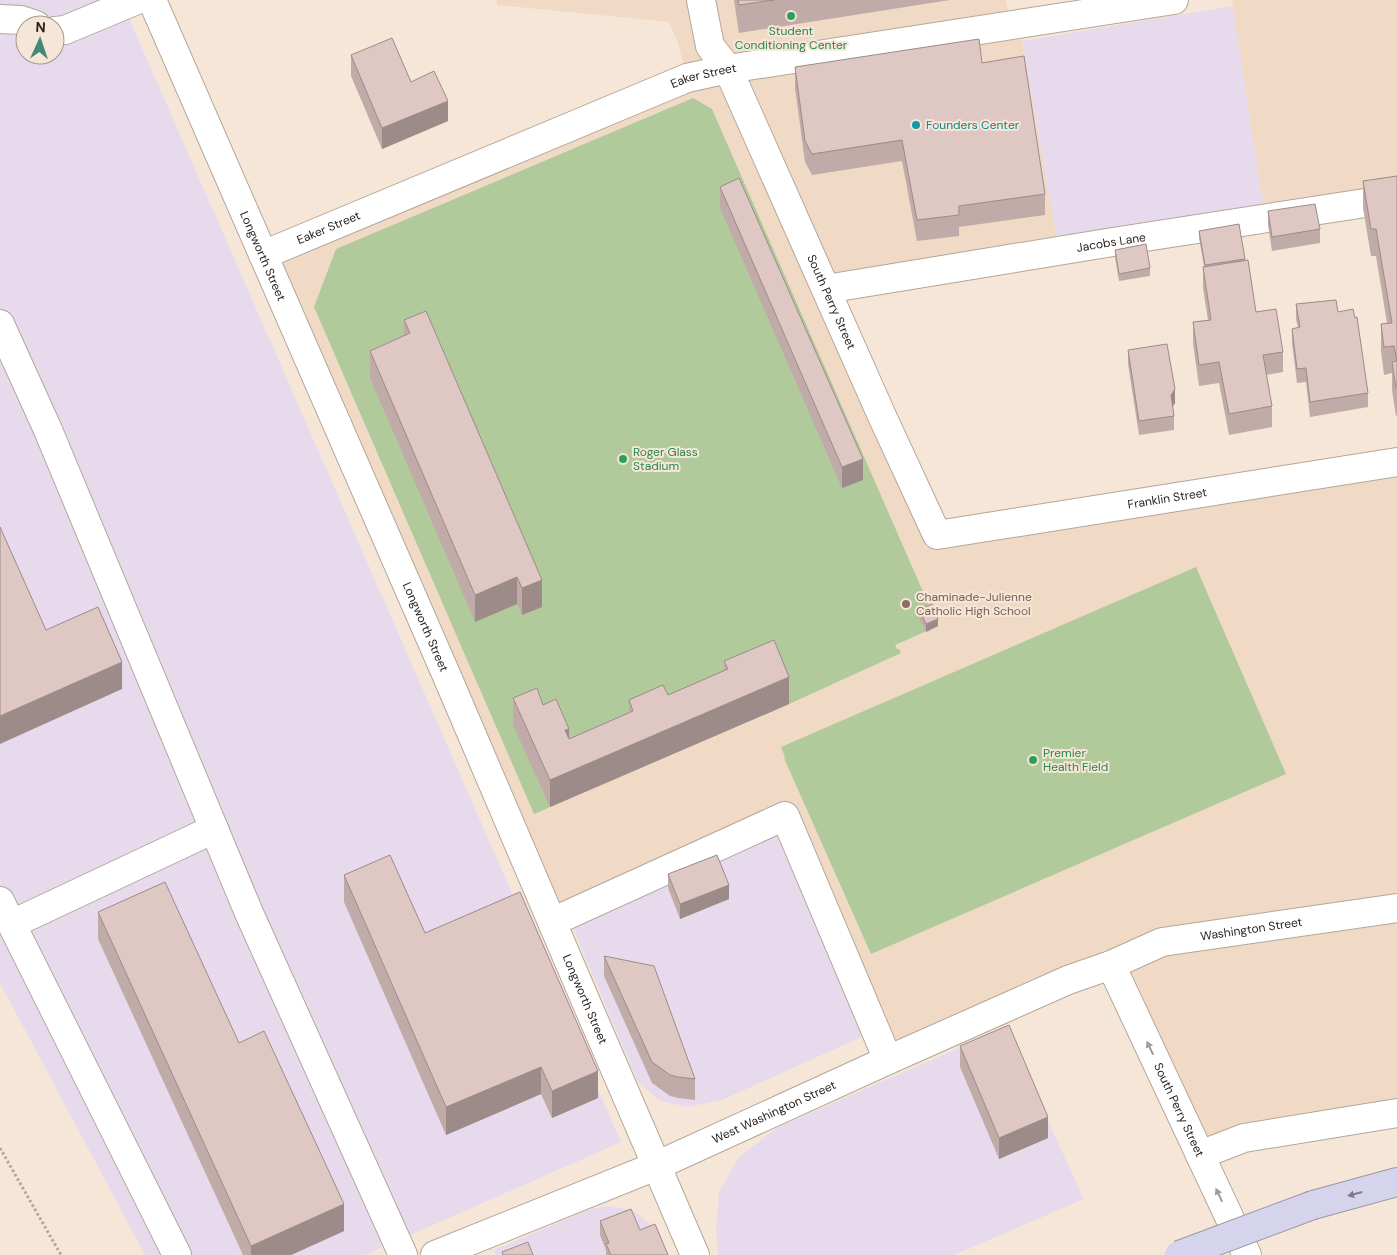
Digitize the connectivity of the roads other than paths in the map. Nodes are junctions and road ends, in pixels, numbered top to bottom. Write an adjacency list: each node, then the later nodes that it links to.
1 (137, 0): 7 (street)
2 (152, 0): 10 (street, Longworth Street)
3 (701, 0): 8 (street, South Perry Street)
4 (1174, 0): 8 (street, Eaker Street)
5 (0, 19): 6 (street)
6 (15, 20)
7 (65, 30)
8 (728, 69): 10 (street, Eaker Street); 11 (street, South Perry Street)
9 (1397, 198): 11 (street, Jacobs Lane)
10 (263, 255): 18 (street, Longworth Street)
11 (826, 289): 14 (street, South Perry Street)
12 (0, 324): 15 (street)
13 (1397, 462): 14 (street, Franklin Street)
14 (938, 534)
15 (214, 829): 17 (street); 26 (street)
16 (1397, 908): 19 (street, Washington Street)
17 (6, 913): 25 (street)
18 (552, 922): 20 (street); 23 (street, Longworth Street)
19 (1111, 965): 20 (street, West Washington Street); 22 (street, South Perry Street, one-way to 19)
20 (888, 1060): 23 (street, West Washington Street)
21 (1397, 1113): 22 (street)
22 (1200, 1155): 30 (street, South Perry Street, one-way to 22)
23 (656, 1166): 27 (street, West Washington Street); 28 (street, Longworth Street)
24 (1397, 1182): 29 (highway, one-way to 29, bridge)
25 (177, 1255)
26 (403, 1255)
27 (435, 1255)
28 (694, 1255)
29 (1179, 1255)
30 (1247, 1255)

